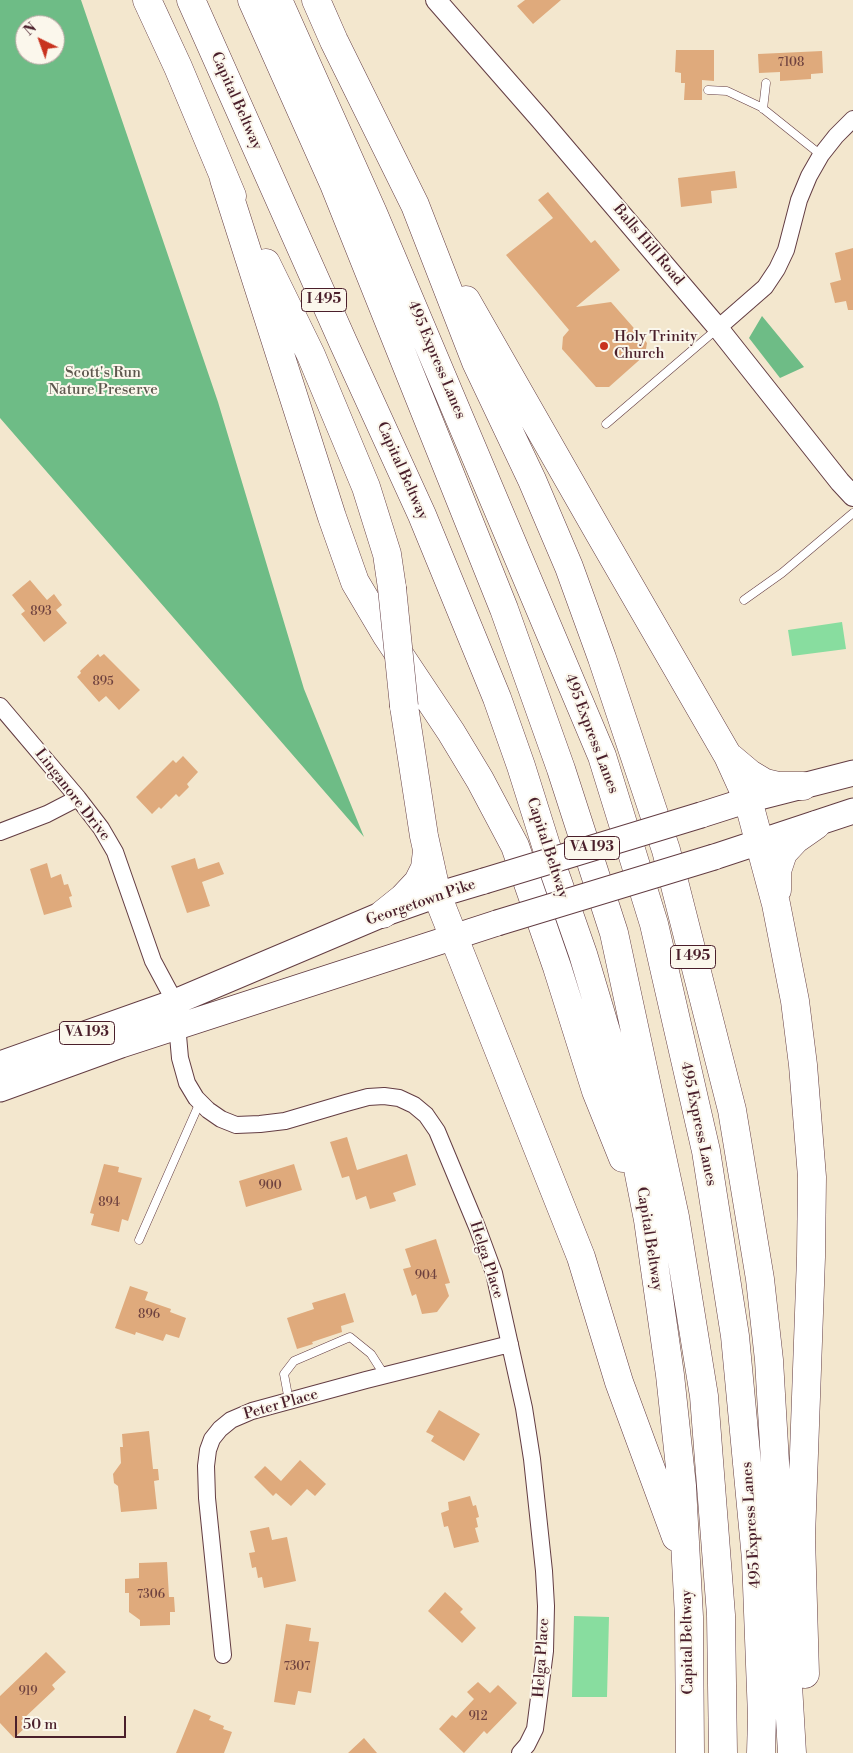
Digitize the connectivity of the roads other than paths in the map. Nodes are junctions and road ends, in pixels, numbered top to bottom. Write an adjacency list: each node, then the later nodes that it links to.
1 (147, 0): 8 (highway)
2 (157, 0): 8 (highway)
3 (191, 0): 41 (highway, Capital Beltway / I 495)
4 (252, 0): 50 (highway, 495 Express Lanes)
5 (278, 0): 51 (highway, 495 Express Lanes)
6 (316, 0): 15 (highway, I 495)
7 (436, 0): 16 (street, Balls Hill Road)
8 (178, 67): 14 (highway)
9 (766, 83): 11 (lane)
10 (708, 90): 11 (lane)
11 (763, 109): 13 (lane)
12 (853, 119): 13 (street)
13 (821, 155): 16 (street)
14 (224, 179): 31 (highway, bridge); 41 (highway)
15 (415, 204): 22 (highway); 52 (highway, I 495)
16 (718, 328): 17 (lane); 18 (street, Balls Hill Road)
17 (606, 424)
18 (853, 496)
19 (853, 513): 20 (lane)
20 (744, 600)
21 (0, 706): 25 (street, Linganore Drive)
22 (728, 756): 24 (highway); 26 (highway)
23 (853, 773): 24 (main road, Georgetown Pike / VA 193)
24 (803, 786): 26 (main road, Georgetown Pike / VA 193)
25 (78, 798): 29 (street); 36 (street, Linganore Drive)
26 (748, 800): 30 (highway); 32 (main road, Georgetown Pike / VA 193, bridge)
27 (853, 811): 28 (main road)
28 (816, 825): 30 (main road); 33 (highway)
29 (0, 832)
30 (759, 842): 33 (highway); 35 (main road, bridge)
31 (427, 851): 32 (highway); 34 (highway)
32 (437, 895): 34 (main road, Georgetown Pike / VA 193); 35 (highway)
33 (776, 904): 53 (highway)
34 (383, 914): 36 (main road, Georgetown Pike / VA 193)
35 (454, 937): 37 (main road); 46 (highway)
36 (175, 1002): 37 (street, Helga Place); 38 (main road, Georgetown Pike / VA 193)
37 (177, 1027): 39 (main road, VA 193); 40 (street, Helga Place)
38 (0, 1064)
39 (0, 1088)
40 (200, 1102): 42 (lane); 43 (street, Helga Place)
41 (648, 1220): 46 (highway, Capital Beltway / I 495)
42 (139, 1240)
43 (510, 1344): 44 (street, Peter Place); 48 (street, Helga Place)
44 (385, 1376): 45 (street, Peter Place); 45 (lane)
45 (289, 1402): 47 (street, Peter Place)
46 (689, 1617): 49 (highway, Capital Beltway / I 495)
47 (223, 1655)
48 (520, 1753)
49 (690, 1753)
50 (723, 1753)
51 (761, 1753)
52 (792, 1753)
53 (808, 1753)

